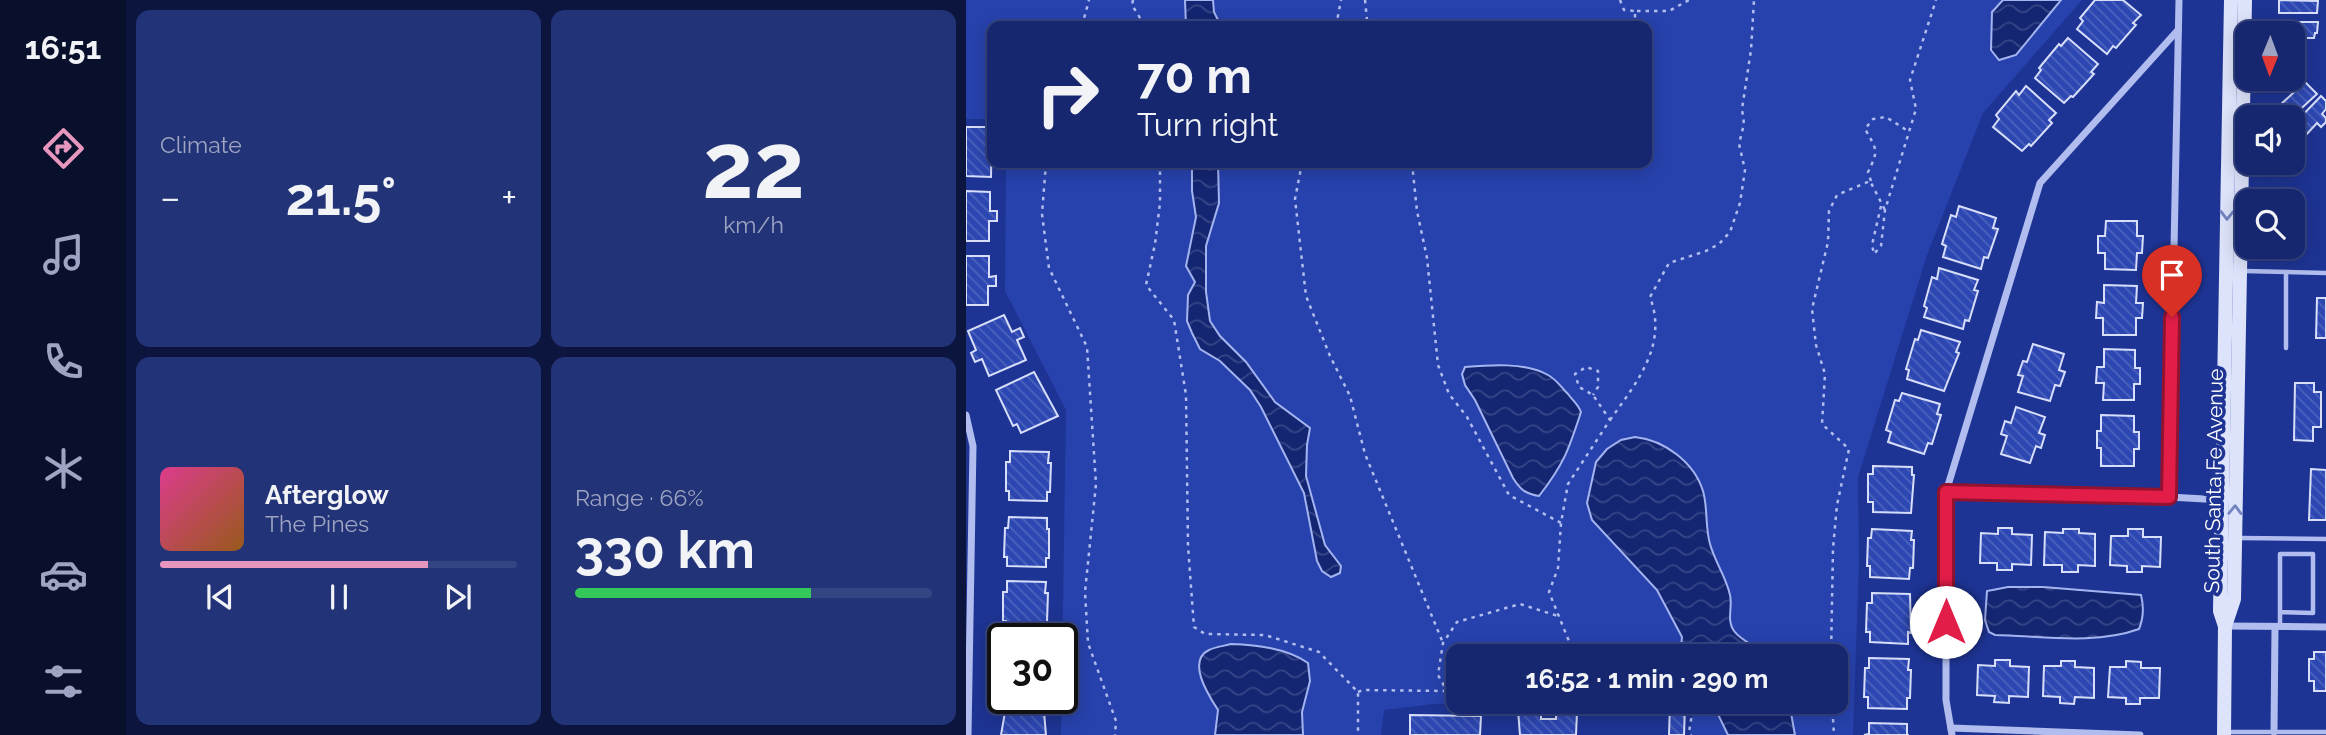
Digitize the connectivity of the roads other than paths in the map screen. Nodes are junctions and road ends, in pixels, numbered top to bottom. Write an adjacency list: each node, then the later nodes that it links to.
1 (2179, 0): 4 (street)
2 (2231, 0): 12 (main road, South Santa Fe Avenue, one-way to 12)
3 (2245, 0): 5 (main road, South Santa Fe Avenue)
4 (2178, 30): 10 (street); 11 (street)
5 (2239, 271): 6 (lane); 13 (main road, South Santa Fe Avenue, one-way to 5)
6 (2286, 272): 7 (lane); 8 (lane)
7 (2326, 273)
8 (2286, 348)
9 (966, 415): 19 (street)
10 (1946, 492): 11 (street); 20 (street)
11 (2169, 497): 12 (street)
12 (2222, 500): 16 (main road, South Santa Fe Avenue)
13 (2234, 538): 14 (lane); 16 (main road, South Santa Fe Avenue)
14 (2326, 539)
15 (2280, 612): 15 (lane); 17 (lane)
16 (2225, 626): 17 (street); 23 (main road, South Santa Fe Avenue)
17 (2277, 627): 18 (street); 21 (street)
18 (2326, 627)
19 (968, 633): 24 (street)
20 (1951, 731): 25 (street)
21 (2274, 732): 22 (lane); 23 (lane)
22 (2326, 732)
23 (2224, 733)
24 (968, 735)
25 (2140, 735)

